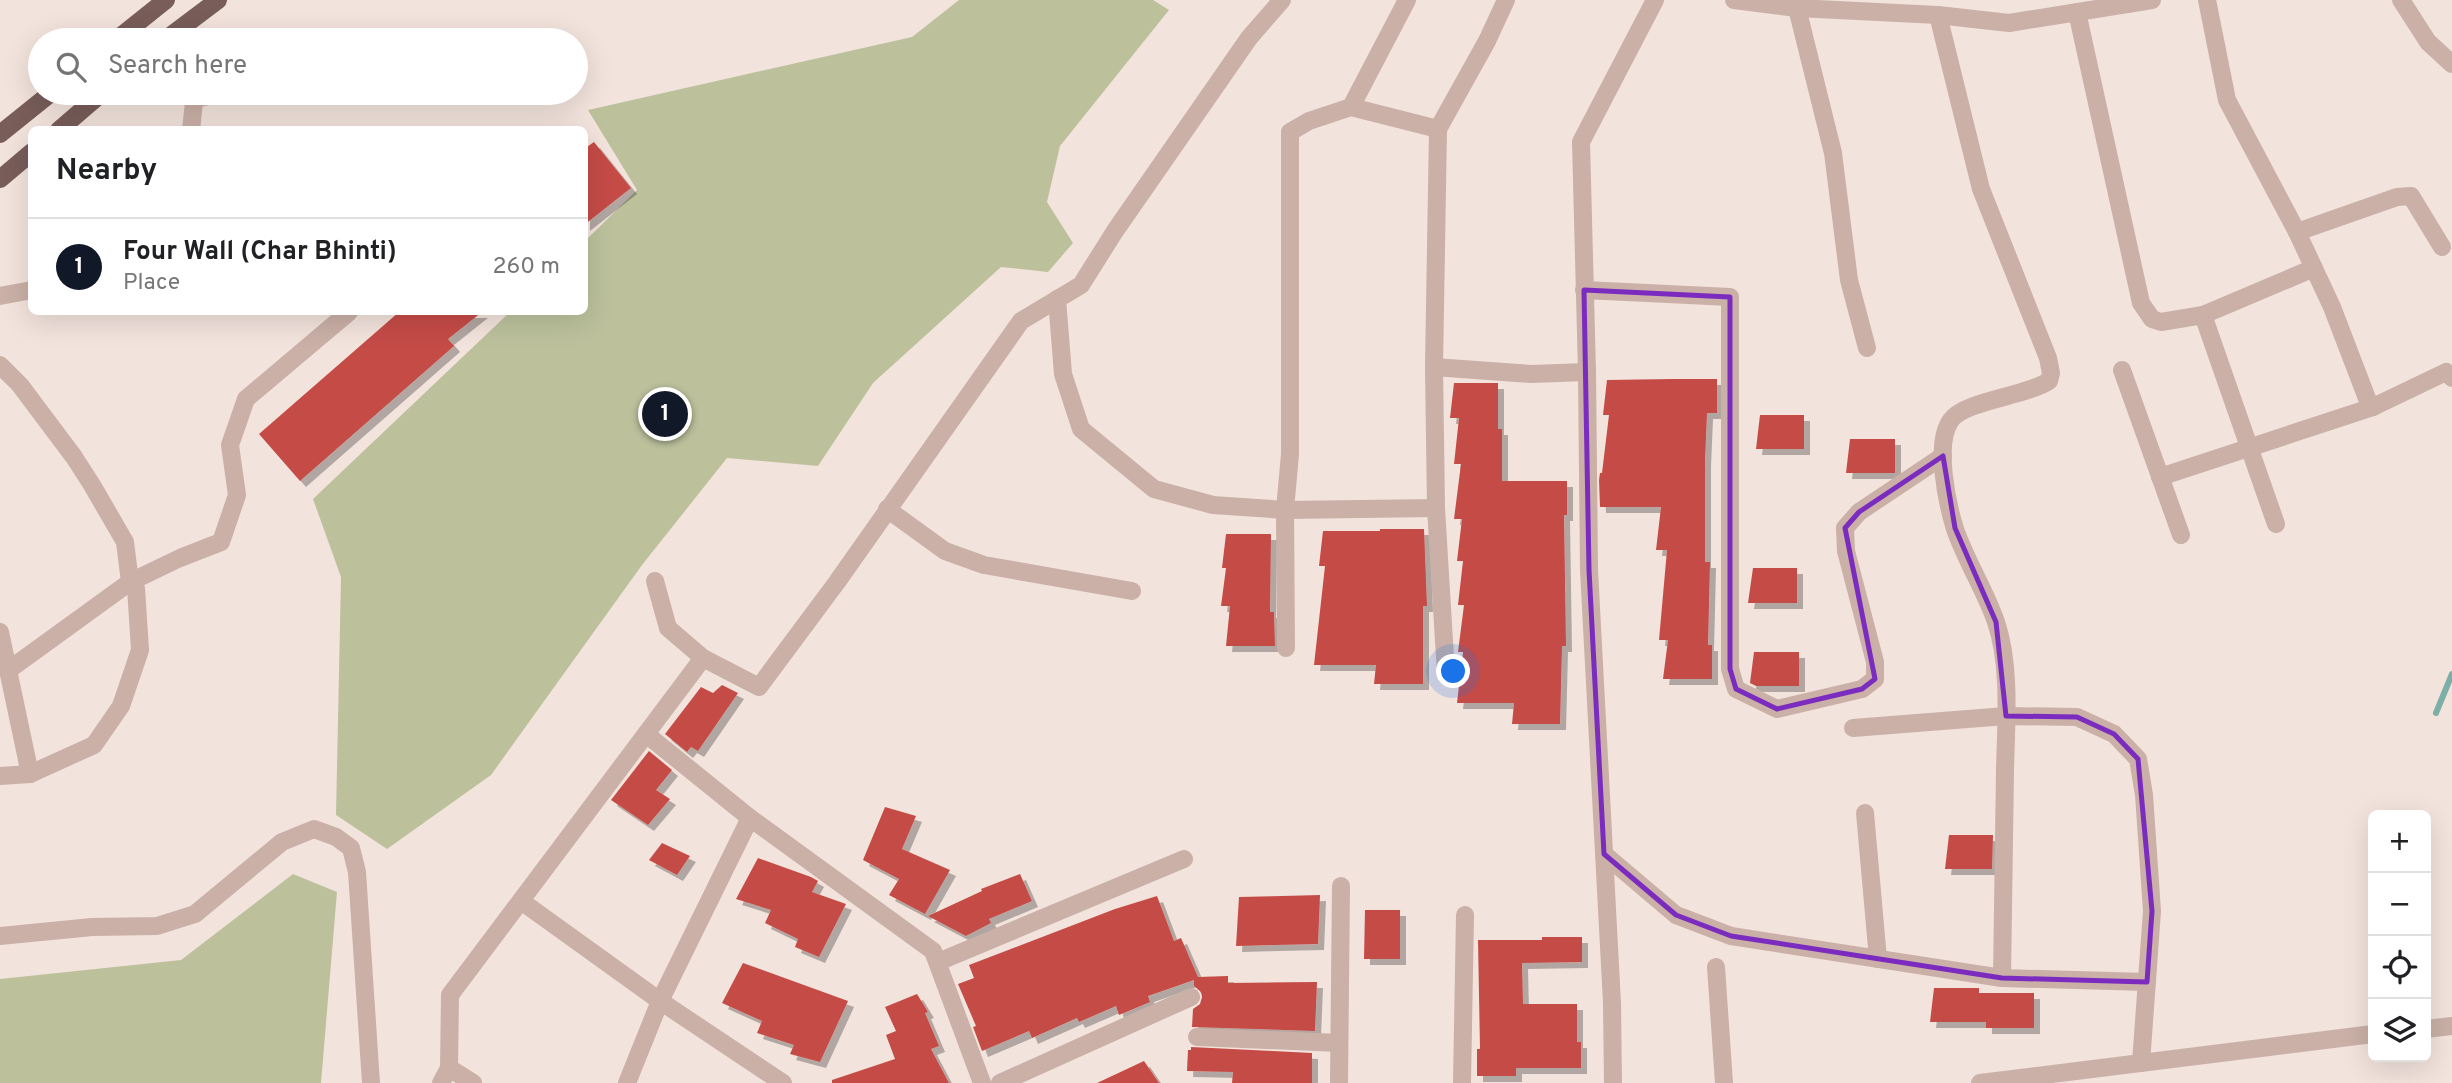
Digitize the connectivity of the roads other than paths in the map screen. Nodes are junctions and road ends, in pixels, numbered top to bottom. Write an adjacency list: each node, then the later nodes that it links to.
1 (166, 0): 15 (main road)
2 (218, 0): 16 (main road)
3 (1282, 0): 34 (street)
4 (1407, 0): 21 (street)
5 (1506, 0): 24 (street)
6 (1655, 0): 31 (street)
7 (1734, 0): 12 (street)
8 (2152, 0): 13 (street)
9 (2207, 0): 28 (street)
10 (2401, 0): 17 (street)
11 (1836, 5): 12 (street); 14 (street)
12 (1797, 8): 37 (street)
13 (2077, 12): 14 (street); 36 (street)
14 (1938, 15): 45 (street)
15 (131, 28)
16 (185, 28)
17 (2452, 64)
18 (36, 105): 25 (main road)
19 (88, 105): 22 (main road)
20 (193, 105): 23 (street)
21 (1350, 107): 24 (street); 49 (street)
22 (64, 126)
23 (191, 126)
24 (1438, 129): 39 (street)
25 (0, 134)
26 (28, 155): 27 (main road)
27 (0, 179)
28 (2297, 232): 29 (street); 30 (street)
29 (2442, 247)
30 (2314, 268): 36 (street); 43 (street)
31 (1584, 290): 41 (street); 45 (street)
32 (28, 291): 33 (street)
33 (0, 296)
34 (1058, 299): 48 (street); 49 (street)
35 (345, 315): 53 (street)
36 (2203, 316): 44 (street)
37 (1867, 348)
38 (0, 365): 53 (street)
39 (1434, 367): 41 (street); 47 (street)
40 (2122, 370): 46 (street)
41 (1587, 372): 67 (street)
42 (2452, 378): 43 (street)
43 (2373, 407): 44 (street)
44 (2249, 448): 46 (street); 50 (street)
45 (1943, 456): 60 (street)
46 (2160, 477): 51 (street)
47 (1436, 508): 49 (street); 59 (street)
48 (887, 509): 54 (street); 57 (street)
49 (1285, 510): 56 (street)
50 (2276, 524)
51 (2181, 535)
52 (655, 580): 57 (street)
53 (130, 582): 58 (street); 63 (street)
54 (1132, 591)
55 (0, 632): 58 (street)
56 (1286, 648)
57 (703, 658): 62 (street)
58 (9, 668): 63 (street)
59 (1446, 674)
60 (2006, 716): 61 (street); 76 (street); 77 (street)
61 (1853, 729)
62 (646, 734): 66 (street); 70 (street)
63 (30, 774): 64 (street)
64 (0, 776)
65 (1866, 813): 73 (street)
66 (750, 818): 74 (street); 79 (street)
67 (1604, 854): 73 (street); 95 (street)
68 (1184, 859): 74 (street)
69 (1341, 886): 84 (street)
70 (521, 901): 79 (street); 86 (street)
71 (1465, 915): 94 (street)
72 (0, 936): 87 (street)
73 (1878, 959): 76 (street)
74 (938, 962): 91 (street)
75 (1716, 967): 96 (street)
76 (2002, 978): 77 (street)
77 (2147, 982): 85 (street)
78 (1191, 997): 92 (street)
79 (660, 1001): 89 (street); 90 (street)
80 (2452, 1026): 81 (street)
81 (2431, 1028)
82 (2368, 1035): 85 (street)
83 (1197, 1037): 84 (street)
84 (1339, 1043): 93 (street)
85 (2141, 1063): 97 (street)
86 (445, 1075): 88 (street)
87 (371, 1083)
88 (473, 1083)
89 (627, 1083)
90 (783, 1083)
91 (982, 1083)
92 (1000, 1083)
93 (1339, 1083)
94 (1462, 1083)
95 (1613, 1083)
96 (1724, 1083)
97 (1980, 1083)

